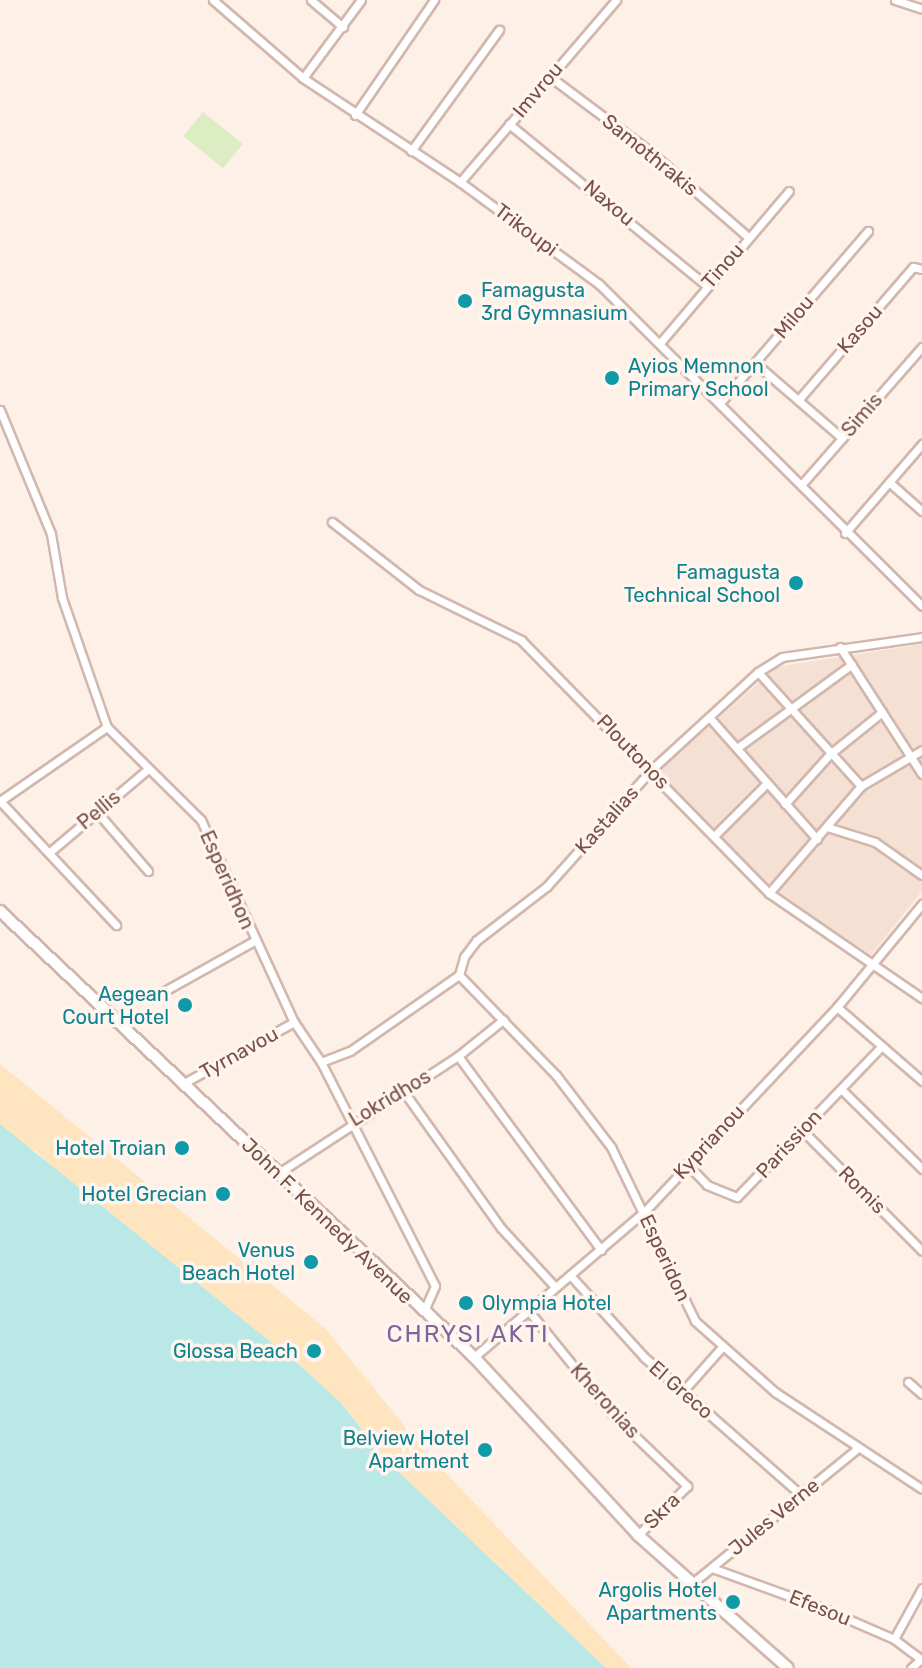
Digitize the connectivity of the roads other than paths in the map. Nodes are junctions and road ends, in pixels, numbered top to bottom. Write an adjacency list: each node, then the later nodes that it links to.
1 (213, 0): 11 (street, Trikoupi)
2 (311, 0): 8 (street)
3 (361, 0): 8 (street)
4 (434, 0): 12 (street)
5 (616, 0): 10 (street, Imvrou)
6 (895, 0): 7 (street)
7 (922, 9)
8 (343, 27): 11 (street)
9 (499, 30): 14 (street)
10 (549, 76): 13 (street, Imvrou); 18 (street, Samothrakis)
11 (303, 78): 12 (street, Trikoupi)
12 (355, 115): 14 (street, Trikoupi)
13 (509, 124): 15 (street, Imvrou); 20 (street, Naxou)
14 (411, 151): 15 (street, Trikoupi)
15 (460, 182): 21 (street, Trikoupi)
16 (789, 191): 18 (street, Tinou)
17 (868, 231): 23 (street, Milou)
18 (748, 237): 20 (street, Tinou)
19 (922, 269): 24 (street, Kasou)
20 (706, 285): 21 (street, Tinou)
21 (660, 343): 25 (street, Trikoupi)
22 (922, 347): 27 (street, Simis)
23 (755, 363): 24 (street); 25 (street, Milou)
24 (800, 398): 27 (street)
25 (720, 403): 30 (street, Trikoupi)
26 (0, 410): 42 (street, Esperidhon)
27 (842, 438): 30 (street, Simis)
28 (922, 444): 29 (street)
29 (889, 482): 31 (street); 33 (street)
30 (802, 484): 33 (street, Trikoupi)
31 (922, 511)
32 (332, 522): 48 (street, Ploutonos)
33 (845, 533): 34 (street, Trikoupi)
34 (922, 606)
35 (922, 637): 36 (street, Kastalias)
36 (840, 647): 37 (street); 38 (street, Kastalias)
37 (852, 664): 39 (street); 40 (street)
38 (758, 672): 39 (street); 41 (street, Kastalias)
39 (790, 708): 43 (street); 45 (street)
40 (882, 712): 45 (street); 46 (street)
41 (709, 717): 43 (street); 48 (street, Kastalias)
42 (107, 727): 47 (street, Esperidhon); 52 (street)
43 (737, 748): 50 (street)
44 (922, 750): 46 (street)
45 (830, 754): 51 (street); 53 (street)
46 (910, 757): 49 (street); 51 (street)
47 (148, 769): 54 (street, Pellis); 65 (street, Esperidhon)
48 (651, 770): 56 (street, Ploutonos); 67 (street, Kastalias)
49 (922, 774)
50 (767, 783): 53 (street); 56 (street)
51 (861, 786): 55 (street)
52 (0, 801): 58 (street)
53 (785, 804): 57 (street)
54 (97, 812): 58 (street, Pellis); 59 (street)
55 (827, 827): 57 (street); 60 (street)
56 (714, 836): 61 (street, Ploutonos)
57 (817, 839): 61 (street)
58 (51, 851): 64 (street)
59 (148, 871)
60 (922, 875)
61 (769, 893): 66 (street, Ploutonos)
62 (922, 904): 66 (street, Kyprianou)
63 (0, 911): 77 (street, John F. Kennedy Avenue)
64 (116, 925)
65 (254, 941): 68 (street); 72 (street, Esperidhon)
66 (873, 965): 69 (street, Ploutonos); 70 (street, Kyprianou)
67 (459, 975): 71 (street, Esperidon); 75 (street, Kastalias)
68 (152, 998)
69 (922, 998)
70 (837, 1007): 73 (street); 82 (street, Kyprianou)
71 (503, 1020): 74 (street, Lokridhos); 85 (street, Esperidon)
72 (294, 1022): 75 (street, Esperidhon); 77 (street, Tyrnavou)
73 (882, 1046): 76 (street); 78 (street, Parission)
74 (458, 1056): 79 (street, Lokridhos); 86 (street)
75 (321, 1062): 80 (street, Esperidhon)
76 (922, 1081)
77 (184, 1083): 84 (street, John F. Kennedy Avenue)
78 (841, 1089): 81 (street, Parission); 83 (street)
79 (404, 1092): 80 (street, Lokridhos); 89 (street)
80 (351, 1121): 84 (street, Lokridhos); 91 (street, Esperidhon)
81 (802, 1130): 82 (street, Parission); 87 (street, Romis)
82 (687, 1164): 85 (street, Kyprianou)
83 (922, 1169)
84 (276, 1174): 91 (street, John F. Kennedy Avenue)
85 (644, 1212): 86 (street, Kyprianou); 92 (street, Esperidon)
86 (601, 1250): 88 (street, Kyprianou)
87 (922, 1251)
88 (570, 1275): 89 (street, Kyprianou); 95 (street, El Greco)
89 (555, 1287): 90 (street, Kyprianou)
90 (528, 1310): 93 (street, Kyprianou); 98 (street, Kheronias)
91 (423, 1313): 93 (street, John F. Kennedy Avenue)
92 (722, 1347): 95 (street); 97 (street, Esperidon)
93 (474, 1357): 101 (street, John F. Kennedy Avenue)
94 (908, 1382): 96 (street)
95 (683, 1391): 100 (street, El Greco)
96 (922, 1394)
97 (858, 1448): 99 (street, Esperidon); 100 (street, Jules Verne)
98 (687, 1486): 101 (street, Skra)
99 (922, 1489)
100 (801, 1495): 102 (street, Jules Verne)
101 (638, 1535): 103 (street, John F. Kennedy Avenue)
102 (712, 1568): 103 (street, Jules Verne); 105 (street, Efesou)
103 (690, 1585): 107 (street, John F. Kennedy Avenue)
104 (922, 1589): 105 (street)
105 (894, 1639): 106 (street, Efesou)
106 (922, 1660): 108 (street)
107 (788, 1668)
108 (911, 1668)

